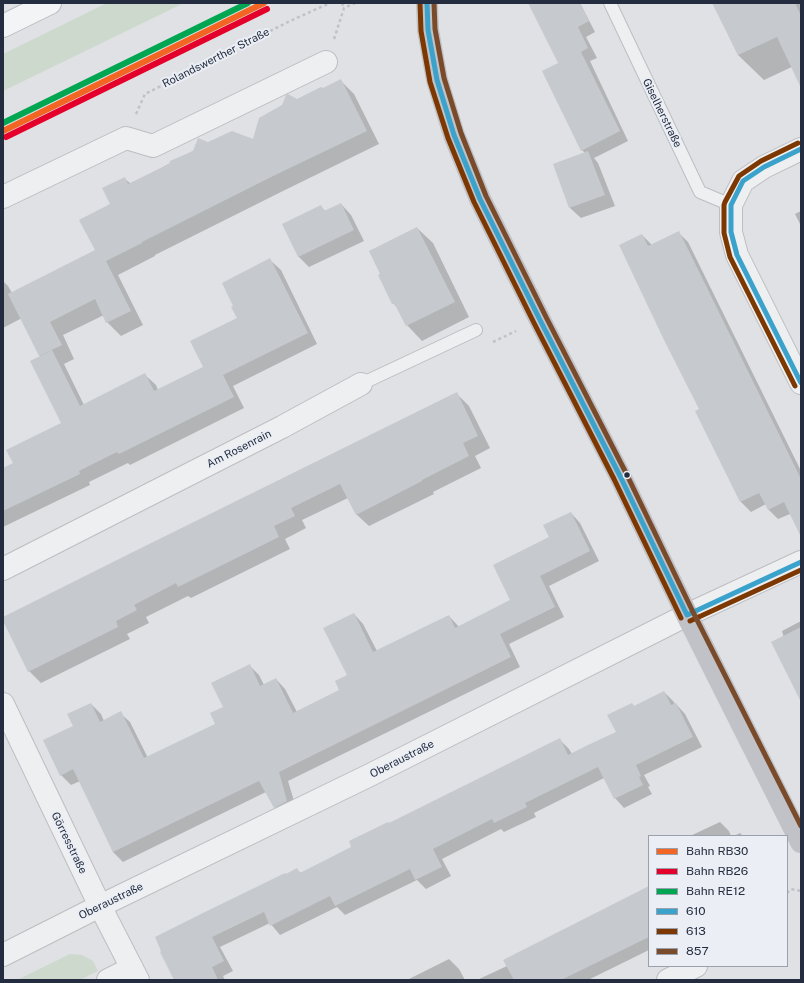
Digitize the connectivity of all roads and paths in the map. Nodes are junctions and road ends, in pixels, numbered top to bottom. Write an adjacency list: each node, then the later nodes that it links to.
1 (50, 3): 8 (main road)
2 (330, 3): 10 (path, Rolandswerther Straße)
3 (342, 3): 7 (path)
4 (355, 3): 7 (path)
5 (427, 3): 21 (main road)
6 (610, 3): 13 (lane, Giselherstraße)
7 (344, 8): 9 (path)
8 (3, 26)
9 (326, 62): 10 (street)
10 (126, 138): 12 (street)
11 (801, 149): 13 (street)
12 (3, 197)
13 (731, 206): 17 (street)
14 (476, 330): 18 (lane, Am Rosenrain)
15 (512, 333): 16 (path)
16 (493, 342)
17 (801, 383)
18 (361, 384): 20 (street, Am Rosenrain)
19 (801, 562): 21 (street, Oberaustraße)
20 (3, 569)
21 (687, 616): 23 (main road); 26 (street, Oberaustraße)
22 (3, 704): 26 (street, Görresstraße)
23 (801, 842)
24 (801, 891): 25 (path)
25 (788, 892)
26 (100, 906): 27 (street, Oberaustraße); 29 (street, Görresstraße)
27 (3, 955)
28 (694, 967): 31 (street)
29 (135, 974): 30 (street)
30 (108, 980)
31 (668, 980)

